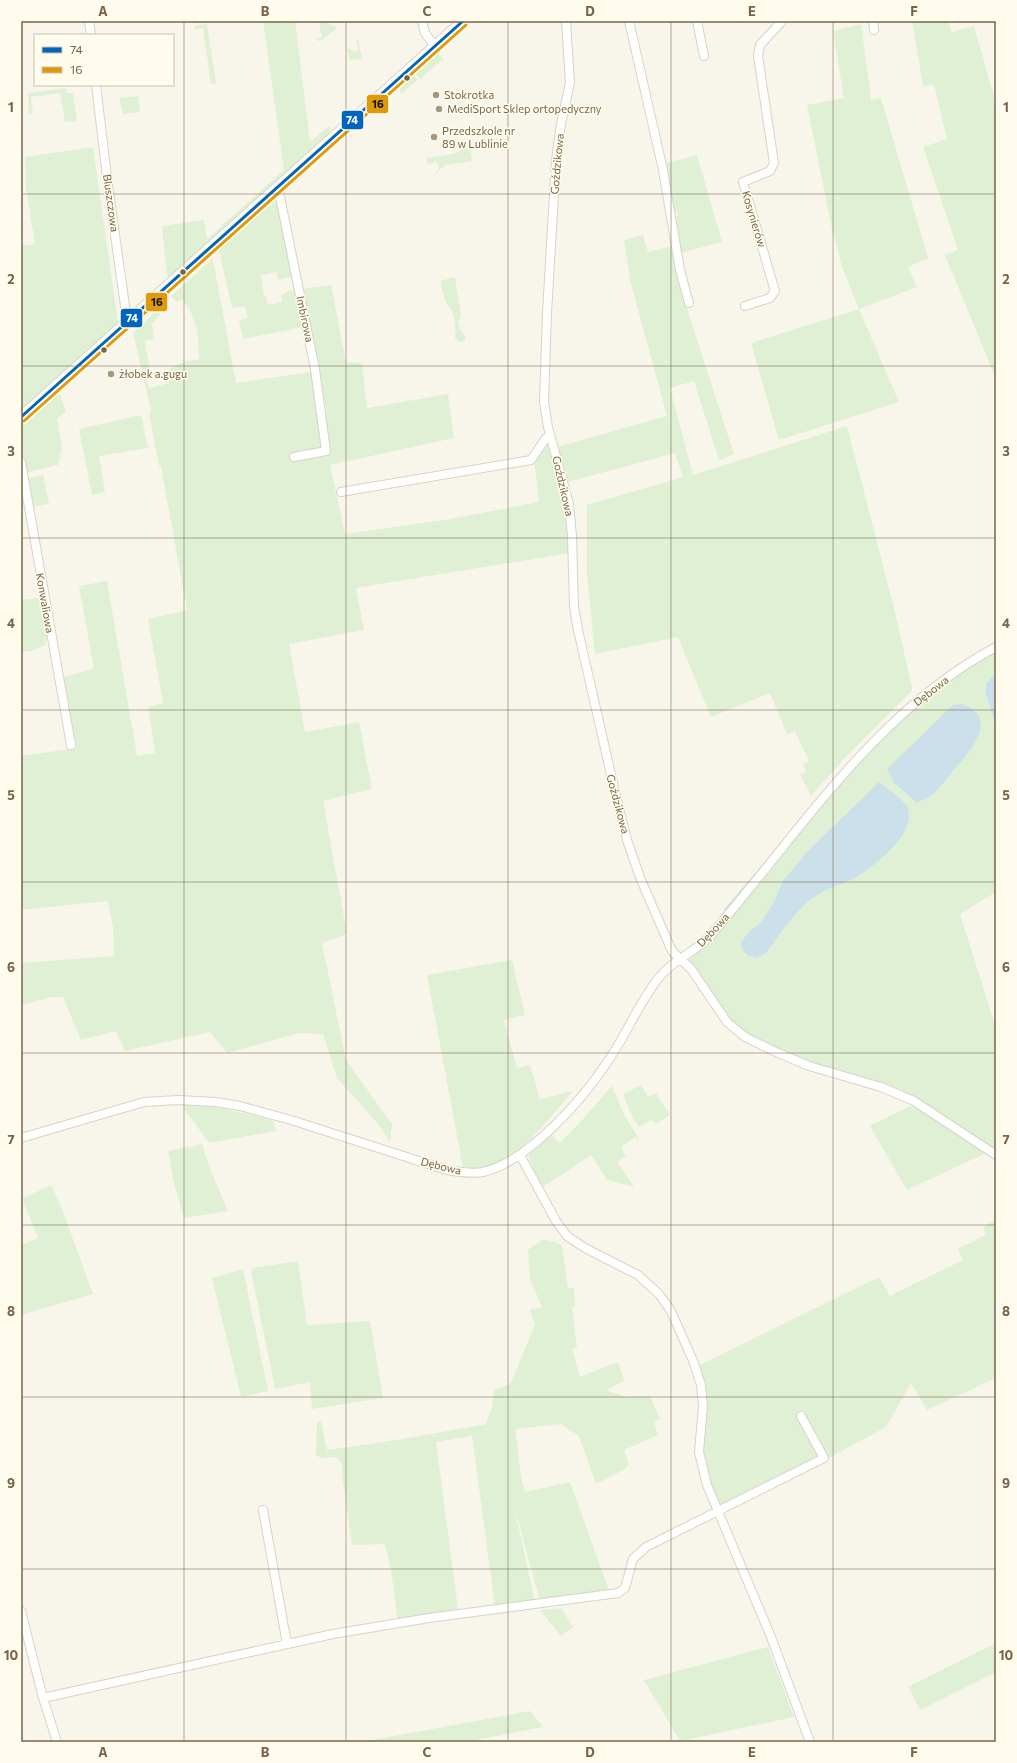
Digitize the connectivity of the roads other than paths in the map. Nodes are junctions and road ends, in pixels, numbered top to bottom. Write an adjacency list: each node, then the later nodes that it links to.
1 (89, 21): 10 (street)
2 (422, 21): 11 (street)
3 (463, 21): 11 (street)
4 (566, 21): 19 (street, Goździkowa)
5 (629, 21): 15 (street)
6 (697, 21): 12 (street)
7 (782, 21): 16 (street, Kosynierów)
8 (873, 21): 9 (street)
9 (874, 30)
10 (90, 34)
11 (435, 46): 14 (street)
12 (704, 56)
13 (96, 86): 17 (street, Bluszczowa)
14 (278, 187): 17 (street); 20 (street, Imbirowa)
15 (689, 303)
16 (745, 306)
17 (130, 319): 18 (street)
18 (21, 417)
19 (550, 435): 22 (street); 25 (street, Goździkowa)
20 (294, 457)
21 (21, 462): 24 (street, Konwaliowa)
22 (341, 492)
23 (996, 647): 25 (street, Dębowa)
24 (71, 745)
25 (681, 958): 27 (street, Dębowa); 28 (street, Goździkowa)
26 (21, 1138): 27 (street, Dębowa)
27 (520, 1155): 31 (street)
28 (996, 1155)
29 (801, 1416): 31 (street)
30 (263, 1510): 33 (street)
31 (717, 1512): 33 (street); 36 (street)
32 (21, 1611): 34 (street)
33 (287, 1644): 34 (street)
34 (43, 1698): 35 (street)
35 (57, 1742)
36 (810, 1742)

